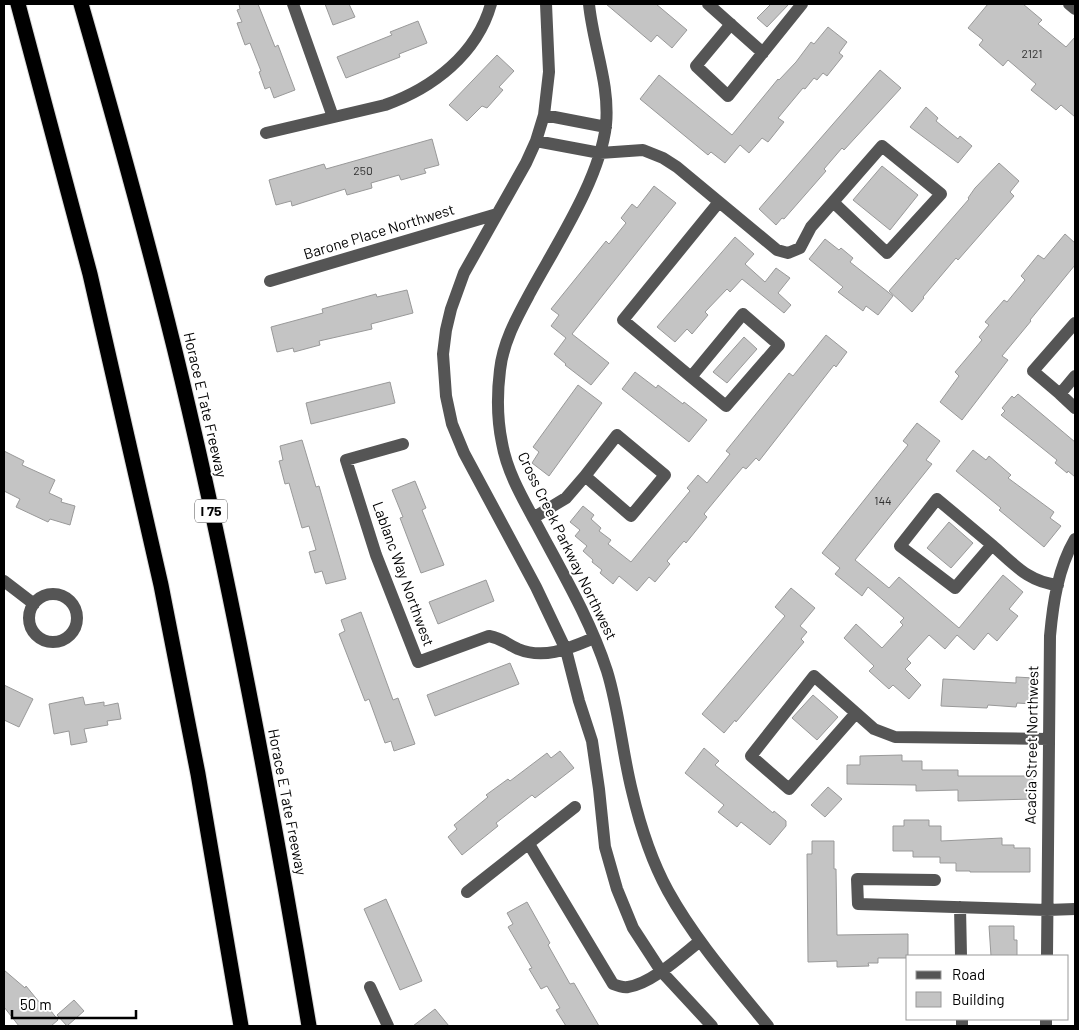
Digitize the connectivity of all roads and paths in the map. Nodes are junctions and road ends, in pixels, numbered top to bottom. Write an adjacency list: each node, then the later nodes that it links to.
1 (18, 4): 52 (highway)
2 (81, 4): 53 (highway, Horace E Tate Freeway / I 75)
3 (294, 4): 14 (street)
4 (491, 4): 14 (street)
5 (546, 4): 13 (street)
6 (589, 4): 15 (street, Cross Creek Parkway Northwest)
7 (708, 4): 11 (street)
8 (802, 4): 12 (street)
9 (1069, 4): 10 (street)
10 (1075, 9)
11 (731, 24): 12 (street); 12 (street)
12 (763, 52)
13 (544, 115): 15 (street); 17 (street)
14 (334, 117): 16 (street)
15 (606, 127): 18 (street, Cross Creek Parkway Northwest)
16 (266, 134)
17 (536, 141): 18 (street); 21 (street)
18 (600, 153): 19 (street); 30 (street, Cross Creek Parkway Northwest)
19 (719, 202): 20 (street); 25 (street)
20 (833, 202): 20 (street)
21 (497, 214): 22 (street, Barone Place Northwest); 37 (street)
22 (270, 281)
23 (1075, 323): 26 (street)
24 (1075, 376): 26 (street)
25 (692, 377): 25 (street)
26 (1060, 394): 27 (street)
27 (1075, 408)
28 (403, 444): 37 (street, Lablanc Way Northwest)
29 (585, 476): 29 (street); 30 (street)
30 (533, 518): 36 (street, Cross Creek Parkway Northwest)
31 (1075, 539): 34 (street, Acacia Street Northwest)
32 (992, 545): 32 (street); 34 (street)
33 (4, 581): 35 (street)
34 (1058, 585): 39 (street, Acacia Street Northwest)
35 (34, 604)
36 (594, 638): 37 (street, Lablanc Way Northwest); 47 (street, Cross Creek Parkway Northwest)
37 (566, 650): 50 (street)
38 (856, 713): 38 (street); 39 (street)
39 (1048, 739): 46 (street, Acacia Street Northwest)
40 (575, 807): 41 (street)
41 (529, 844): 43 (street); 50 (street)
42 (935, 880): 44 (street)
43 (467, 892)
44 (960, 907): 46 (street); 48 (street)
45 (1075, 908): 46 (street)
46 (1047, 910): 49 (street, Acacia Street Northwest)
47 (700, 941): 50 (street); 56 (street, Cross Creek Parkway Northwest)
48 (961, 955)
49 (1047, 955)
50 (660, 971): 55 (street)
51 (370, 987): 54 (street)
52 (241, 1026)
53 (309, 1026)
54 (388, 1026)
55 (712, 1026)
56 (768, 1026)

